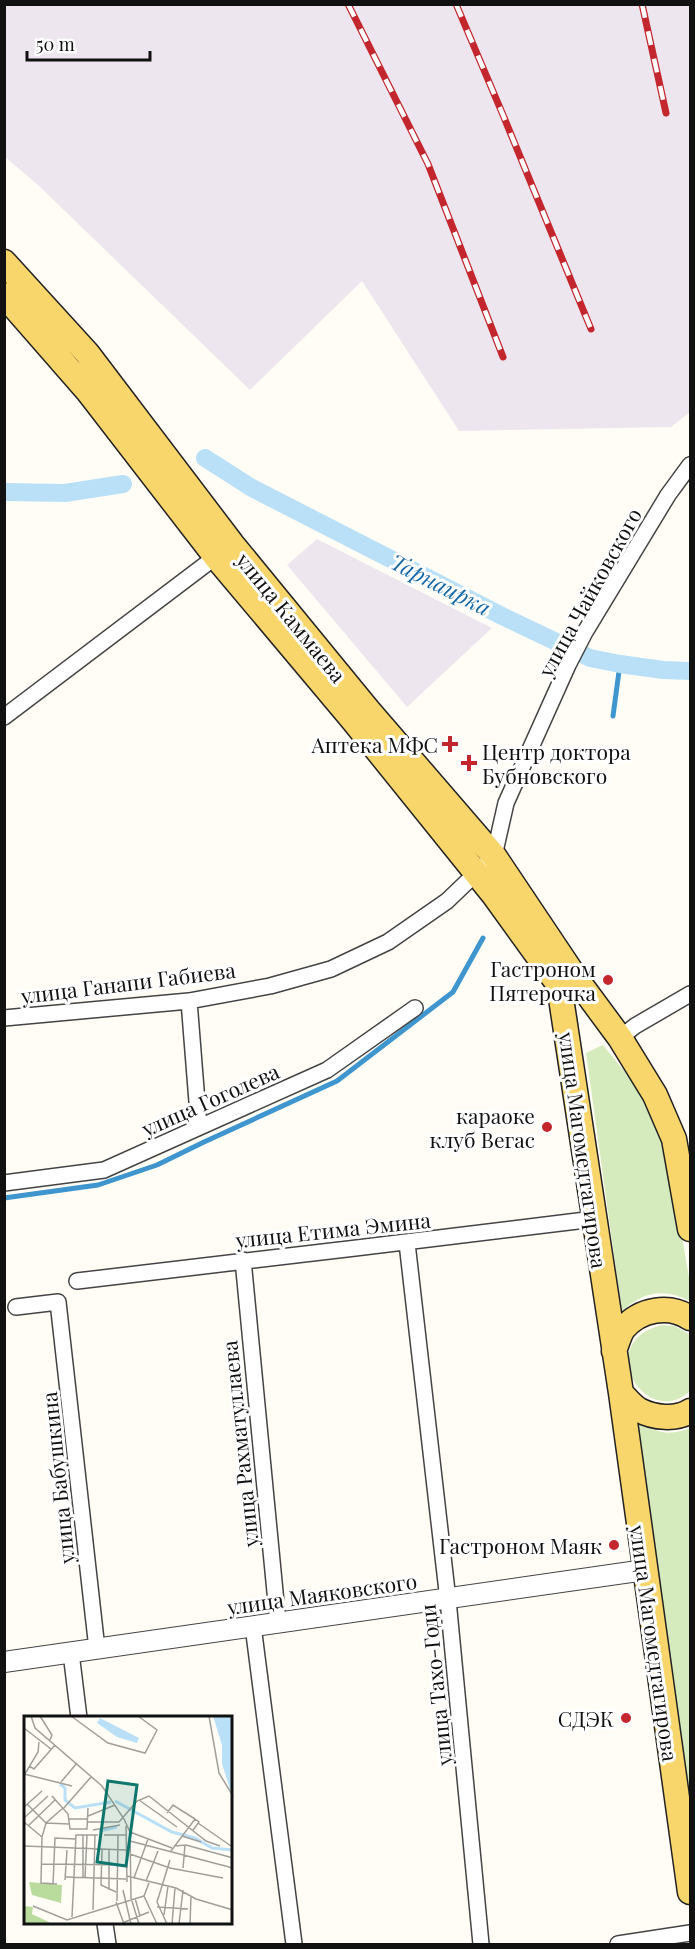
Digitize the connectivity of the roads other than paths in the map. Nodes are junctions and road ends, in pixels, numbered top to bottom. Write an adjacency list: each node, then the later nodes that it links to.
1 (4, 262): 4 (main road, улица Каммаева)
2 (4, 295): 4 (main road, улица Каммаева)
3 (690, 465): 6 (street, улица Чайковского)
4 (224, 550): 5 (street); 6 (main road, улица Каммаева); 7 (main road, улица Каммаева)
5 (4, 717)
6 (494, 856): 7 (street); 8 (main road, улица Каммаева)
7 (476, 872): 8 (main road, улица Каммаева); 10 (street, улица Ганапи Габиева)
8 (567, 981): 13 (main road, улица Магомедтагирова); 17 (main road, улица Магомедтагирова)
9 (690, 994): 13 (street)
10 (189, 1001): 12 (street, улица Ганапи Габиева); 14 (street)
11 (415, 1008): 14 (street, улица Гоголева)
12 (4, 1018)
13 (620, 1038): 15 (main road, улица Магомедтагирова)
14 (199, 1127): 16 (street, улица Гоголева)
15 (682, 1140): 18 (main road, улица Магомедтагирова)
16 (4, 1183)
17 (594, 1219): 19 (street, улица Етима Эмина); 24 (main road, улица Магомедтагирова)
18 (690, 1229)
19 (407, 1243): 20 (street, улица Етима Эмина); 28 (street, улица Тахо-Годи)
20 (243, 1260): 21 (street, улица Етима Эмина); 29 (street, улица Рахматуллаева)
21 (77, 1281)
22 (16, 1307): 31 (street, улица Бабушкина)
23 (690, 1318): 24 (main road)
24 (614, 1351): 25 (main road, улица Магомедтагирова)
25 (621, 1393): 26 (main road); 27 (main road, улица Магомедтагирова)
26 (690, 1411)
27 (645, 1570): 28 (street, улица Маяковского); 35 (main road, улица Магомедтагирова)
28 (448, 1600): 29 (street, улица Маяковского); 40 (street, улица Тахо-Годи)
29 (278, 1623): 30 (street, улица Маяковского)
30 (254, 1626): 31 (street, улица Маяковского); 39 (street)
31 (97, 1649): 32 (street, улица Маяковского)
32 (71, 1653): 33 (street, улица Маяковского); 34 (street)
33 (4, 1662)
34 (79, 1716)
35 (690, 1892)
36 (105, 1925): 38 (street)
37 (690, 1933): 41 (street)
38 (108, 1944)
39 (294, 1944)
40 (481, 1944)
41 (618, 1944)

